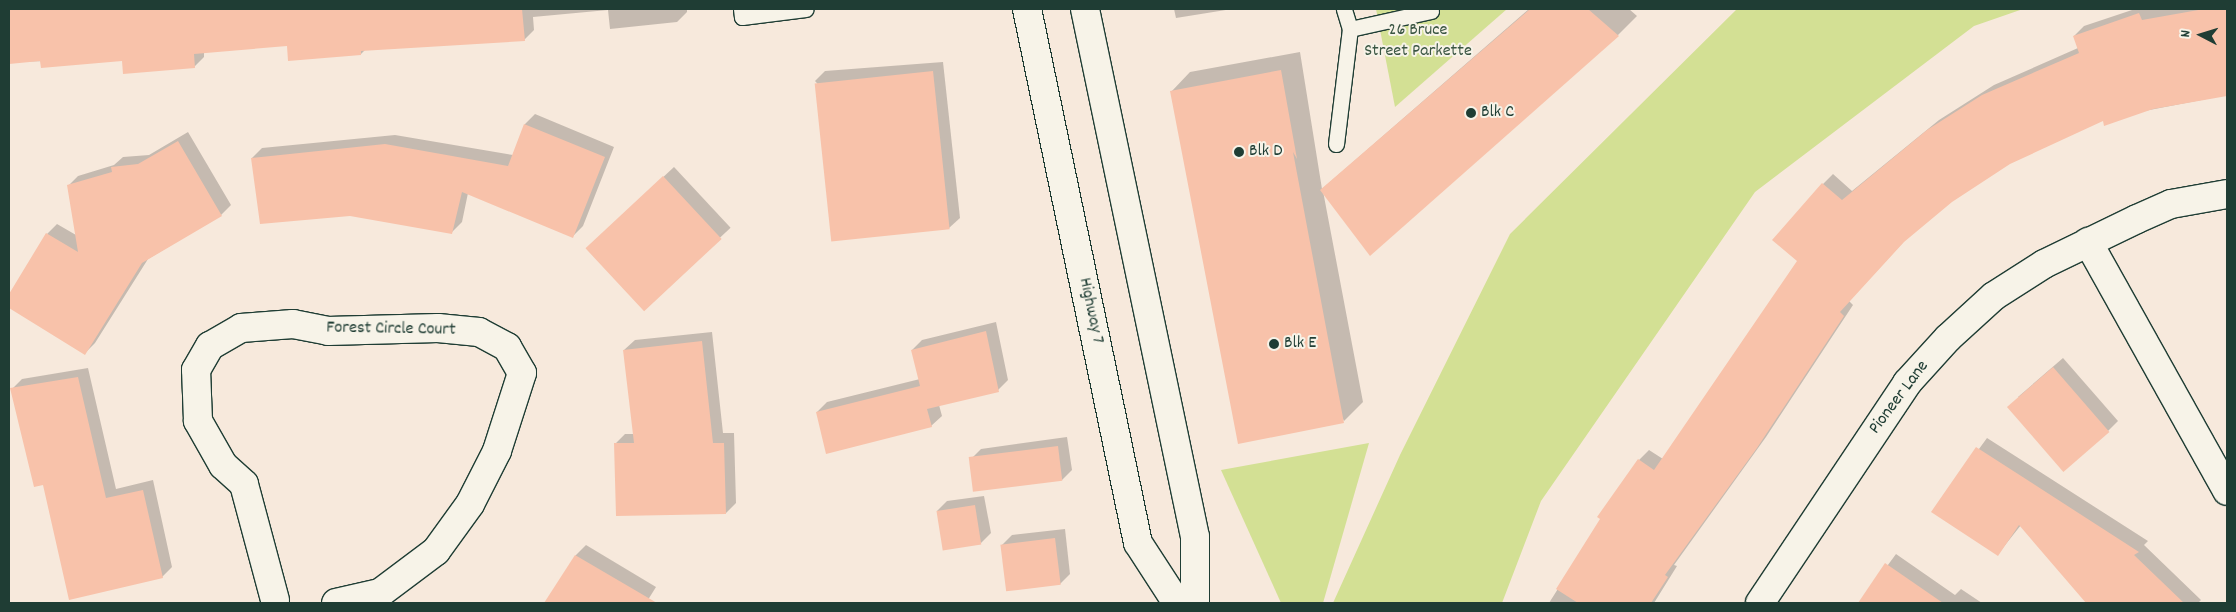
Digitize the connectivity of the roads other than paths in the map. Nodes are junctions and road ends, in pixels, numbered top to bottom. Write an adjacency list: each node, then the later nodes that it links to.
1 (741, 9): 2 (lane)
2 (806, 9)
3 (1027, 9): 14 (street, Highway 7)
4 (1085, 9): 15 (street)
5 (1344, 9): 7 (lane)
6 (1431, 11): 7 (lane)
7 (1350, 29): 8 (lane)
8 (1336, 144)
9 (2227, 194): 10 (street, Pioneer Lane)
10 (2088, 242): 11 (street); 16 (street, Pioneer Lane)
11 (2227, 491)
12 (278, 602): 13 (street, Forest Circle Court)
13 (336, 603)
14 (1177, 603)
15 (1195, 603)
16 (1760, 603)

